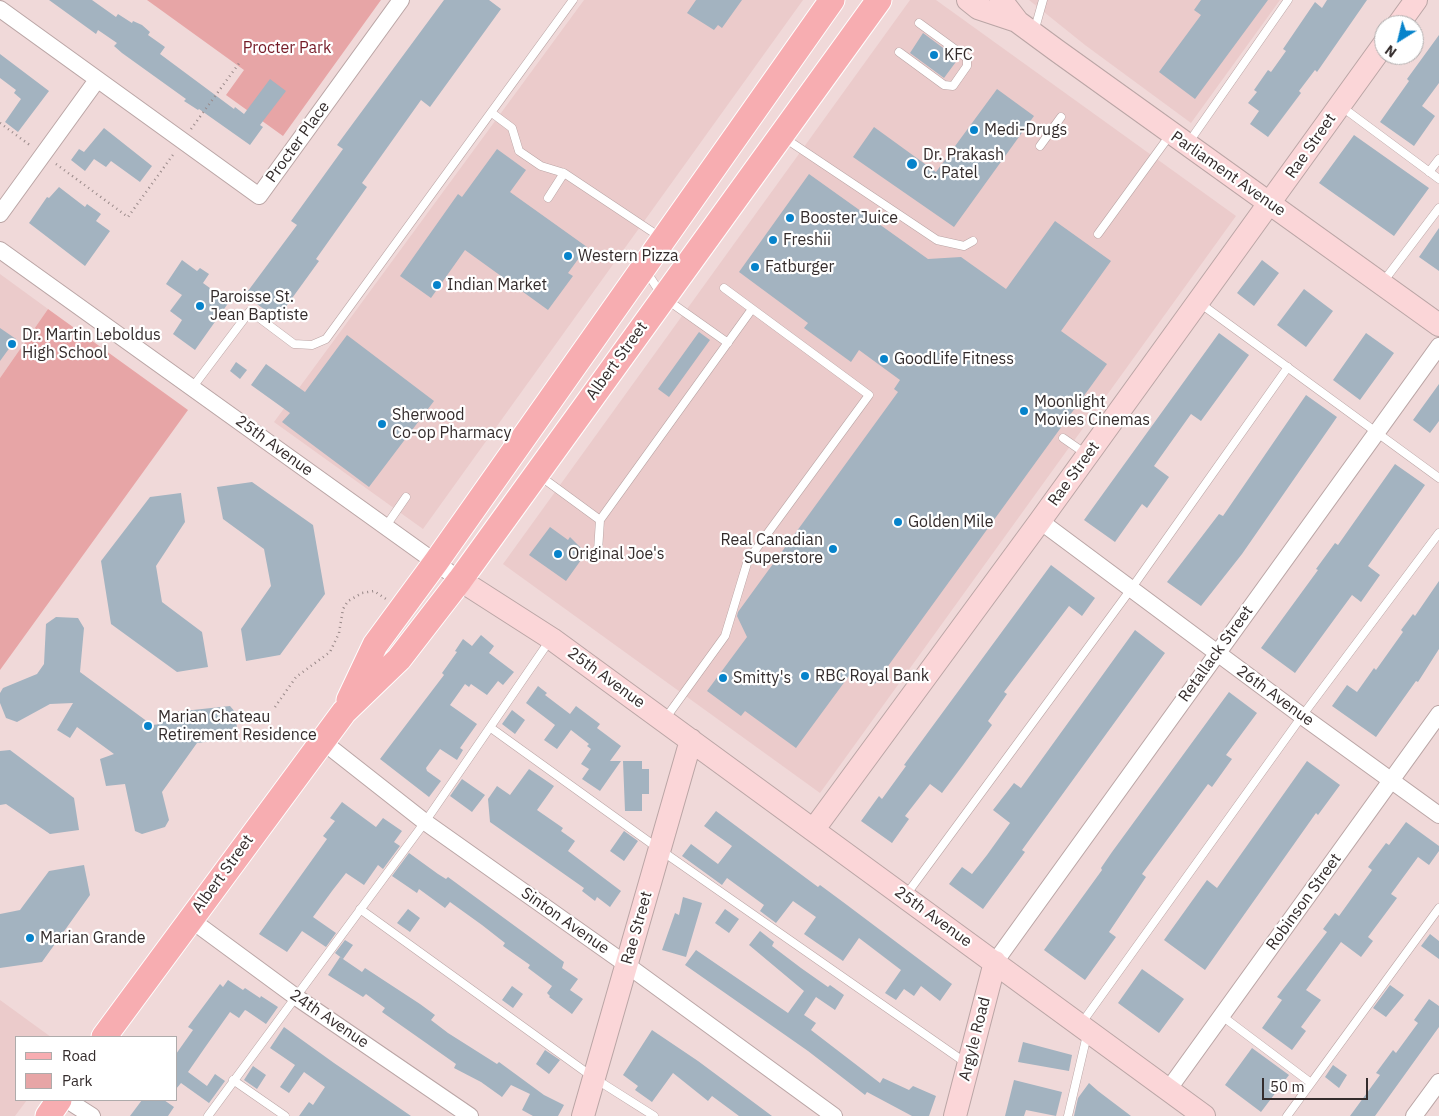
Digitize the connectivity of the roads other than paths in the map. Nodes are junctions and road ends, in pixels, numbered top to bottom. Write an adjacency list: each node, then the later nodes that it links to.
1 (401, 0): 16 (street, Procter Place)
2 (574, 0): 18 (lane)
3 (832, 0): 32 (main road, Albert Street)
4 (879, 0): 20 (main road, Albert Street)
5 (968, 0): 13 (street, Parliament Avenue)
6 (1001, 0): 13 (street, Parliament Avenue)
7 (1043, 0): 13 (lane)
8 (1288, 0): 21 (lane)
9 (1416, 0): 11 (street)
10 (0, 9): 16 (street, Procter Place)
11 (1405, 15)
12 (919, 23): 14 (lane)
13 (1026, 27): 21 (street, Parliament Avenue)
14 (898, 52)
15 (1374, 58): 17 (street, Rae Street)
16 (97, 80): 30 (street)
17 (1340, 105): 24 (lane); 28 (street, Rae Street)
18 (492, 112): 25 (lane); 45 (lane)
19 (1061, 117): 22 (lane)
20 (780, 135): 33 (lane); 38 (main road, Albert Street)
21 (1180, 139): 28 (street, Parliament Avenue); 31 (lane)
22 (1040, 146)
23 (1439, 159): 24 (lane)
24 (1429, 172): 26 (lane)
25 (564, 173): 27 (lane); 32 (lane)
26 (1439, 179)
27 (548, 198)
28 (1270, 203): 36 (street, Parliament Avenue); 39 (street, Rae Street)
29 (1439, 208): 36 (lane)
30 (0, 214)
31 (1098, 234)
32 (664, 239): 35 (main road, Albert Street)
33 (973, 241)
34 (0, 250): 45 (street, 25th Avenue)
35 (643, 268): 38 (lane); 57 (main road, Albert Street)
36 (1382, 283): 41 (street, Parliament Avenue)
37 (724, 288): 40 (lane)
38 (664, 297): 42 (lane); 49 (main road, Albert Street)
39 (1199, 302): 44 (lane); 48 (street, Rae Street)
40 (752, 309): 42 (lane); 65 (lane)
41 (1439, 325)
42 (728, 343): 52 (lane)
43 (1439, 346): 46 (street, Retallack Street)
44 (1288, 367): 46 (lane); 59 (lane)
45 (192, 388): 54 (street, 25th Avenue)
46 (1378, 433): 50 (lane); 61 (street, Retallack Street)
47 (1063, 438): 48 (lane)
48 (1088, 455): 53 (street, Rae Street)
49 (537, 473): 52 (lane); 58 (main road, Albert Street)
50 (1439, 478)
51 (406, 497): 54 (lane)
52 (600, 520): 56 (lane)
53 (1040, 521): 59 (street, 26th Avenue); 72 (street, Rae Street)
54 (386, 526): 57 (street, 25th Avenue)
55 (1439, 533): 64 (lane)
56 (596, 554)
57 (436, 562): 58 (street, 25th Avenue); 62 (main road, Albert Street)
58 (460, 580): 60 (street, 25th Avenue); 62 (main road, Albert Street)
59 (1131, 589): 61 (street, 26th Avenue); 74 (lane)
60 (552, 639): 65 (street, 25th Avenue); 66 (lane)
61 (1216, 653): 64 (street, 26th Avenue); 78 (street, Retallack Street)
62 (344, 712): 68 (main road, Albert Street)
63 (1439, 714): 69 (street, Robinson Street)
64 (1302, 716): 69 (street, 26th Avenue); 82 (lane)
65 (664, 720): 67 (street, 25th Avenue)
66 (491, 728): 71 (lane); 73 (lane)
67 (692, 740): 72 (street, 25th Avenue); 73 (street, Rae Street)
68 (322, 742): 71 (street, Sinton Avenue); 77 (main road, Albert Street)
69 (1391, 779): 70 (street, 26th Avenue); 81 (street, Robinson Street)
70 (1439, 814)
71 (424, 822): 76 (lane); 79 (street, Sinton Avenue)
72 (814, 829): 74 (street, 25th Avenue)
73 (659, 849): 79 (street, Rae Street); 84 (lane)
74 (905, 896): 78 (street, 25th Avenue)
75 (1439, 908): 87 (lane)
76 (360, 909): 80 (lane); 85 (lane)
77 (190, 919): 80 (street, 24th Avenue); 83 (main road, Albert Street)
78 (994, 962): 82 (street, 25th Avenue); 84 (street, Argyle Road)
79 (627, 965): 85 (street, Rae Street); 99 (street, Sinton Avenue)
80 (296, 997): 86 (lane); 96 (street, 24th Avenue)
81 (1222, 1016): 87 (lane); 89 (street, Robinson Street)
82 (1084, 1028): 89 (street, 25th Avenue); 101 (lane)
83 (105, 1036)
84 (968, 1064): 100 (street, Argyle Road)
85 (594, 1078): 97 (street, Rae Street); 98 (lane)
86 (233, 1080): 94 (lane); 95 (lane)
87 (1311, 1082): 103 (lane)
88 (1439, 1082): 104 (street)
89 (1168, 1090): 102 (street, 25th Avenue)
90 (58, 1101): 92 (main road)
91 (69, 1101): 93 (street)
92 (48, 1116)
93 (92, 1116)
94 (208, 1116)
95 (285, 1116)
96 (470, 1116)
97 (583, 1116)
98 (654, 1116)
99 (834, 1116)
100 (955, 1116)
101 (1068, 1116)
102 (1204, 1116)
103 (1287, 1116)
104 (1414, 1116)

